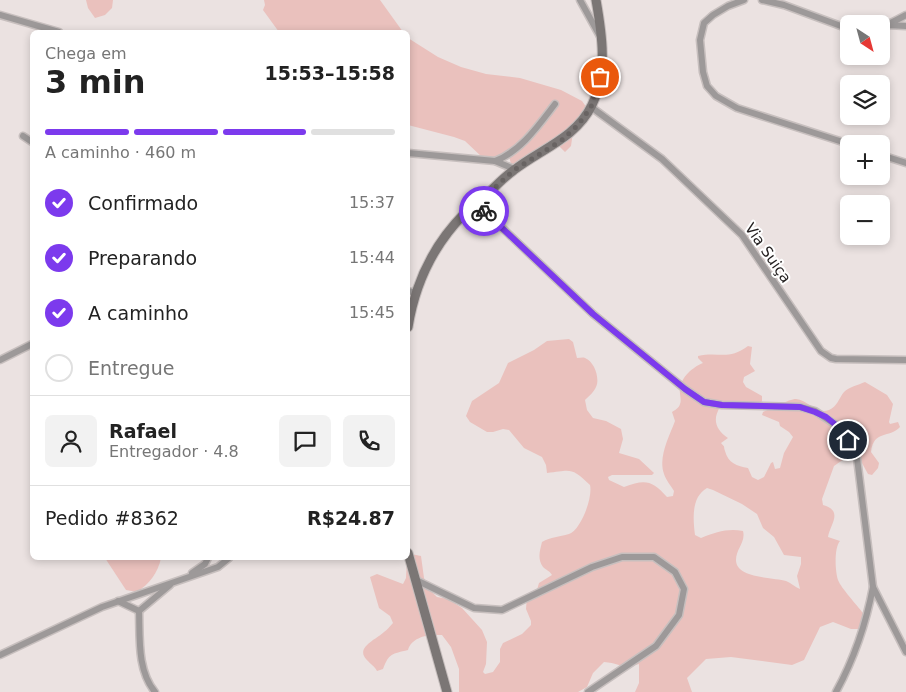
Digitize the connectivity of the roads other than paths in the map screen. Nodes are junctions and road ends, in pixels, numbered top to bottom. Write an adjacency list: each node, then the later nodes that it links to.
1 (580, 0): 12 (street)
2 (596, 0): 12 (main road)
3 (744, 0): 17 (street)
4 (762, 0): 8 (street)
5 (0, 15): 11 (street)
6 (906, 15): 7 (street)
7 (890, 23)
8 (840, 26)
9 (890, 26): 10 (street)
10 (906, 26)
11 (52, 30)
12 (602, 41): 14 (main road)
13 (555, 104): 20 (street)
14 (591, 107): 22 (main road); 28 (street, Via Suiça)
15 (23, 136): 16 (street)
16 (30, 141)
17 (840, 141)
18 (410, 153): 20 (street)
19 (890, 158): 21 (street)
20 (495, 161): 22 (street)
21 (906, 163)
22 (514, 170): 23 (main road)
23 (477, 204): 24 (main road); 35 (street)
24 (412, 292): 25 (main road)
25 (410, 309)
26 (30, 345): 27 (street)
27 (0, 360)
28 (906, 360)
29 (207, 560): 32 (street)
30 (226, 560): 32 (street)
31 (410, 560): 33 (main road)
32 (187, 577): 34 (street)
33 (416, 580): 41 (main road); 42 (street)
34 (174, 582): 36 (street); 37 (street)
35 (873, 587): 38 (street); 43 (street)
36 (118, 601): 37 (street); 39 (street)
37 (139, 611): 40 (street)
38 (906, 652)
39 (0, 655)
40 (155, 692)
41 (448, 692)
42 (588, 692)
43 (836, 692)

